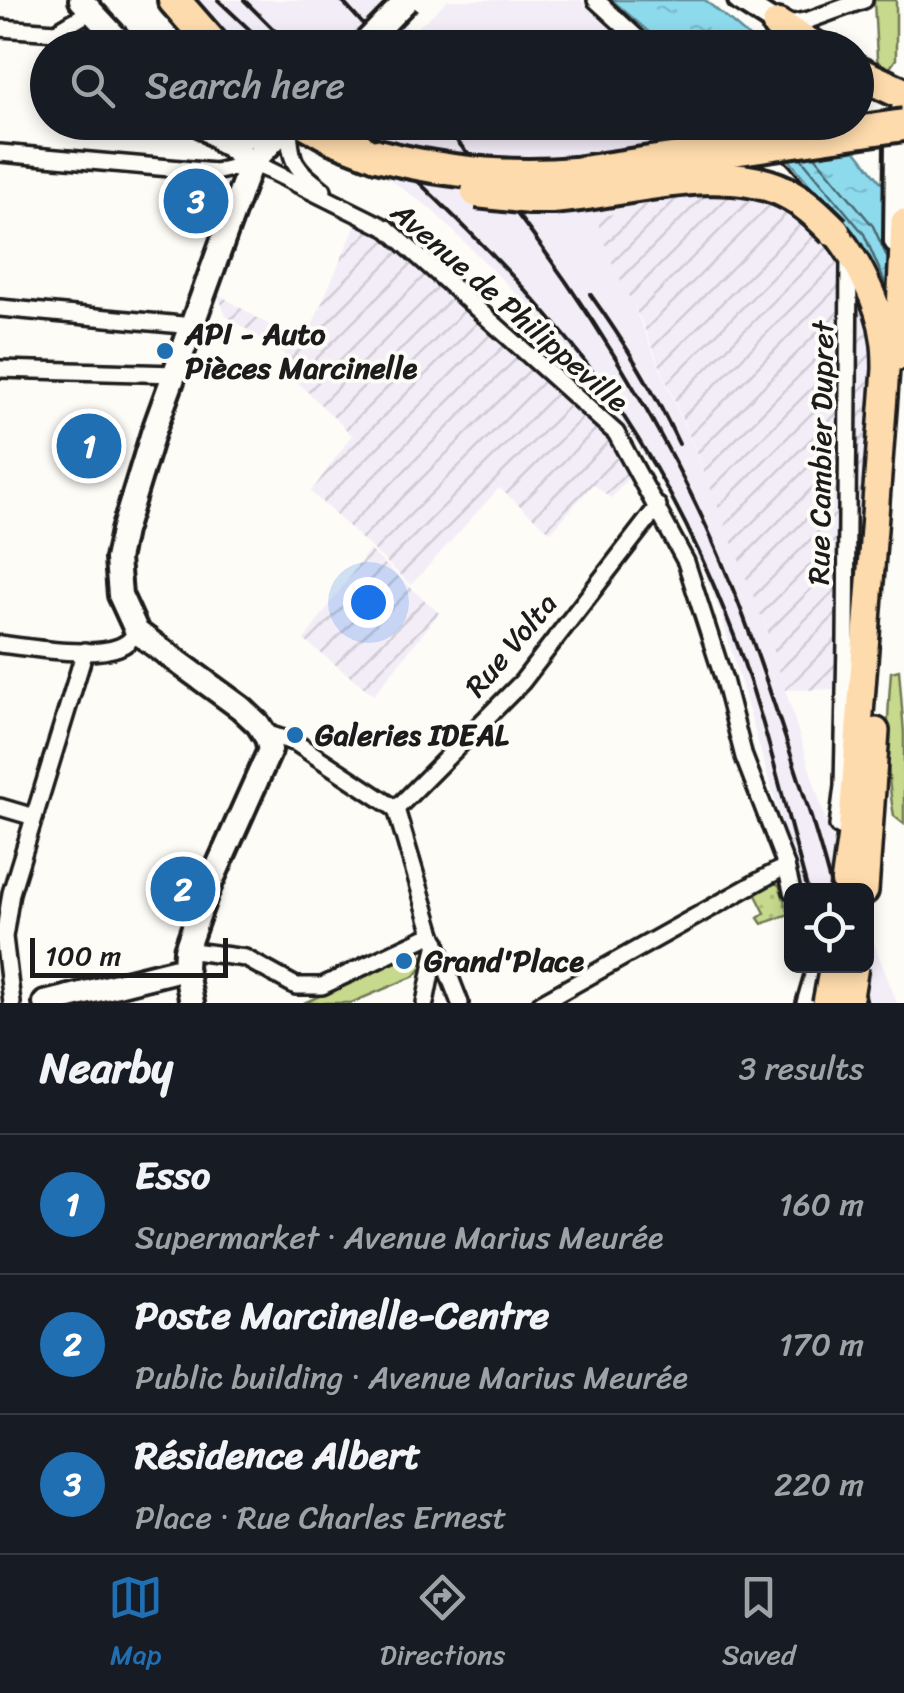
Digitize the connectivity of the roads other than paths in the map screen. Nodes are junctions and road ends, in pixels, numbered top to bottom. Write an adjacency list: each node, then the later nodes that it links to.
1 (174, 0): 13 (highway)
2 (407, 0): 14 (main road, bridge)
3 (596, 0): 15 (street)
4 (738, 0): 8 (street)
5 (864, 0): 7 (street)
6 (86, 5): 11 (street); 12 (main road)
7 (821, 7): 8 (street)
8 (778, 25): 16 (highway)
9 (0, 28): 10 (street)
10 (30, 30)
11 (58, 30)
12 (109, 30)
13 (200, 30)
14 (378, 30)
15 (628, 30)
16 (786, 30)
17 (874, 80): 18 (highway)
18 (904, 94)
19 (904, 106): 20 (main road)
20 (901, 138): 29 (highway, bridge); 38 (main road)
21 (220, 140): 27 (main road)
22 (230, 140): 27 (main road)
23 (276, 140): 30 (main road)
24 (292, 140): 32 (street)
25 (338, 140): 29 (highway)
26 (751, 140): 48 (street, Rue Cambier Dupret)
27 (222, 142): 30 (main road)
28 (0, 153): 30 (street)
29 (377, 155): 34 (highway, bridge)
30 (252, 163): 32 (street, Avenue de Philippeville); 36 (main road)
31 (904, 189): 33 (main road)
32 (350, 212): 40 (street, Avenue de Philippeville)
33 (904, 222): 52 (main road)
34 (834, 231): 38 (main road)
35 (0, 308): 36 (street)
36 (193, 326): 39 (main road)
37 (0, 368): 39 (street)
38 (886, 369): 51 (main road)
39 (176, 374): 41 (main road)
40 (658, 506): 46 (street, Rue Volta); 49 (street, Avenue de Philippeville)
41 (136, 632): 43 (street); 44 (main road)
42 (0, 644): 43 (street)
43 (85, 651): 47 (street)
44 (262, 732): 46 (street); 54 (main road)
45 (0, 808): 47 (street)
46 (396, 809): 53 (street)
47 (34, 816): 58 (street)
48 (838, 826)
49 (786, 866): 50 (street, Avenue de Philippeville); 63 (street)
50 (790, 883)
51 (844, 883)
52 (865, 883)
53 (435, 938): 54 (street); 61 (street); 62 (street)
54 (186, 959): 59 (main road); 60 (main road)
55 (814, 973): 64 (street)
56 (832, 973): 65 (main road, bridge)
57 (854, 973): 66 (main road, bridge)
58 (12, 1003)
59 (45, 1003)
60 (192, 1003)
61 (425, 1003)
62 (460, 1003)
63 (541, 1003)
64 (805, 1003)
65 (826, 1003)
66 (849, 1003)

